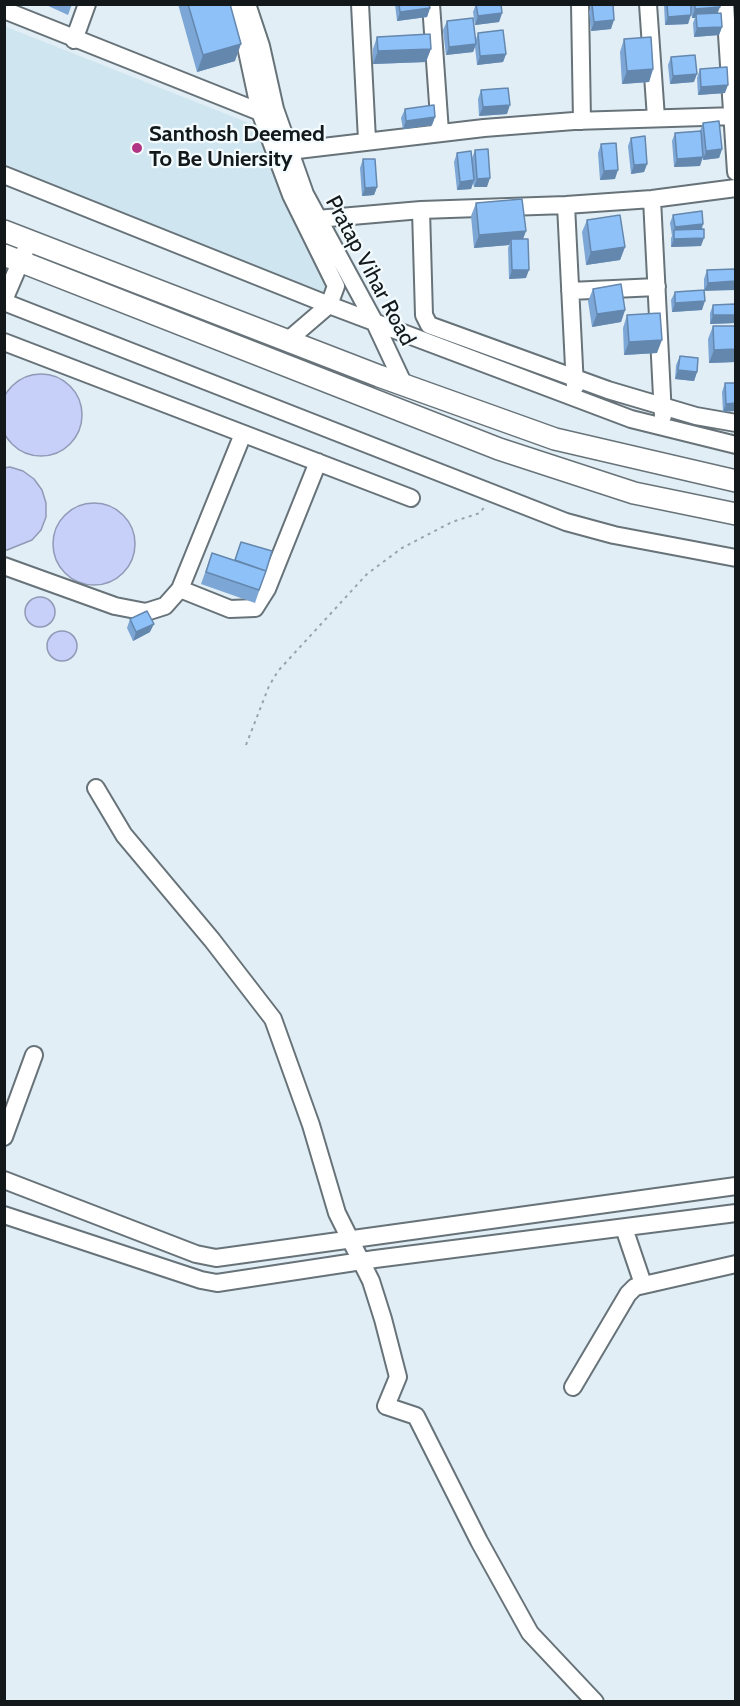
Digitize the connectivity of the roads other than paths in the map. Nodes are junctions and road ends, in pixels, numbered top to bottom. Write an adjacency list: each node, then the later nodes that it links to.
1 (87, 4): 11 (street)
2 (236, 4): 12 (street, Pratap Vihar Road)
3 (247, 4): 12 (street, Pratap Vihar Road)
4 (360, 4): 17 (street)
5 (431, 4): 16 (street)
6 (580, 4): 15 (street)
7 (648, 4): 14 (street)
8 (725, 4): 10 (street)
9 (4, 10): 11 (street)
10 (732, 36): 13 (street)
11 (74, 40): 12 (street)
12 (268, 111): 18 (street, Pratap Vihar Road); 32 (street, Pratap Vihar Road)
13 (734, 116): 14 (street); 19 (street)
14 (656, 118): 15 (street)
15 (582, 121): 16 (street)
16 (440, 132): 17 (street)
17 (367, 140): 18 (street)
18 (289, 151): 25 (street, Pratap Vihar Road)
19 (735, 172)
20 (4, 175): 32 (street)
21 (735, 188): 22 (street)
22 (652, 199): 23 (street); 29 (street)
23 (566, 205): 24 (street); 30 (street)
24 (421, 210): 25 (street); 34 (street)
25 (317, 219): 33 (street, Pratap Vihar Road)
26 (4, 231): 27 (main road)
27 (29, 241): 28 (street); 35 (main road)
28 (12, 258): 31 (street); 48 (main road)
29 (657, 287): 30 (street); 40 (street)
30 (570, 291): 37 (street)
31 (4, 301): 51 (street)
32 (329, 305): 33 (street); 35 (street)
33 (374, 321): 34 (street); 38 (street, Pratap Vihar Road)
34 (428, 334): 37 (street); 39 (street)
35 (287, 341): 38 (main road)
36 (4, 342): 43 (street)
37 (574, 377): 39 (street); 40 (street)
38 (404, 385): 45 (main road)
39 (576, 398): 42 (street)
40 (663, 407): 41 (street); 42 (street)
41 (735, 423)
42 (662, 427): 44 (street)
43 (243, 434): 46 (street); 53 (street)
44 (735, 445)
45 (641, 461): 47 (main road); 48 (main road)
46 (318, 462): 49 (street); 53 (street)
47 (735, 481)
48 (634, 493): 50 (main road)
49 (411, 498)
50 (735, 514)
51 (735, 558)
52 (4, 566): 53 (street)
53 (180, 589)
54 (96, 788): 62 (street)
55 (34, 1054): 56 (street)
56 (4, 1137)
57 (4, 1180): 62 (street)
58 (735, 1186): 62 (street)
59 (735, 1213): 61 (street)
60 (4, 1215): 63 (street)
61 (624, 1228): 63 (street); 65 (street)
62 (351, 1240): 63 (street)
63 (374, 1260): 67 (street)
64 (735, 1264): 65 (street)
65 (643, 1284): 66 (street)
66 (573, 1387)
67 (595, 1701)

